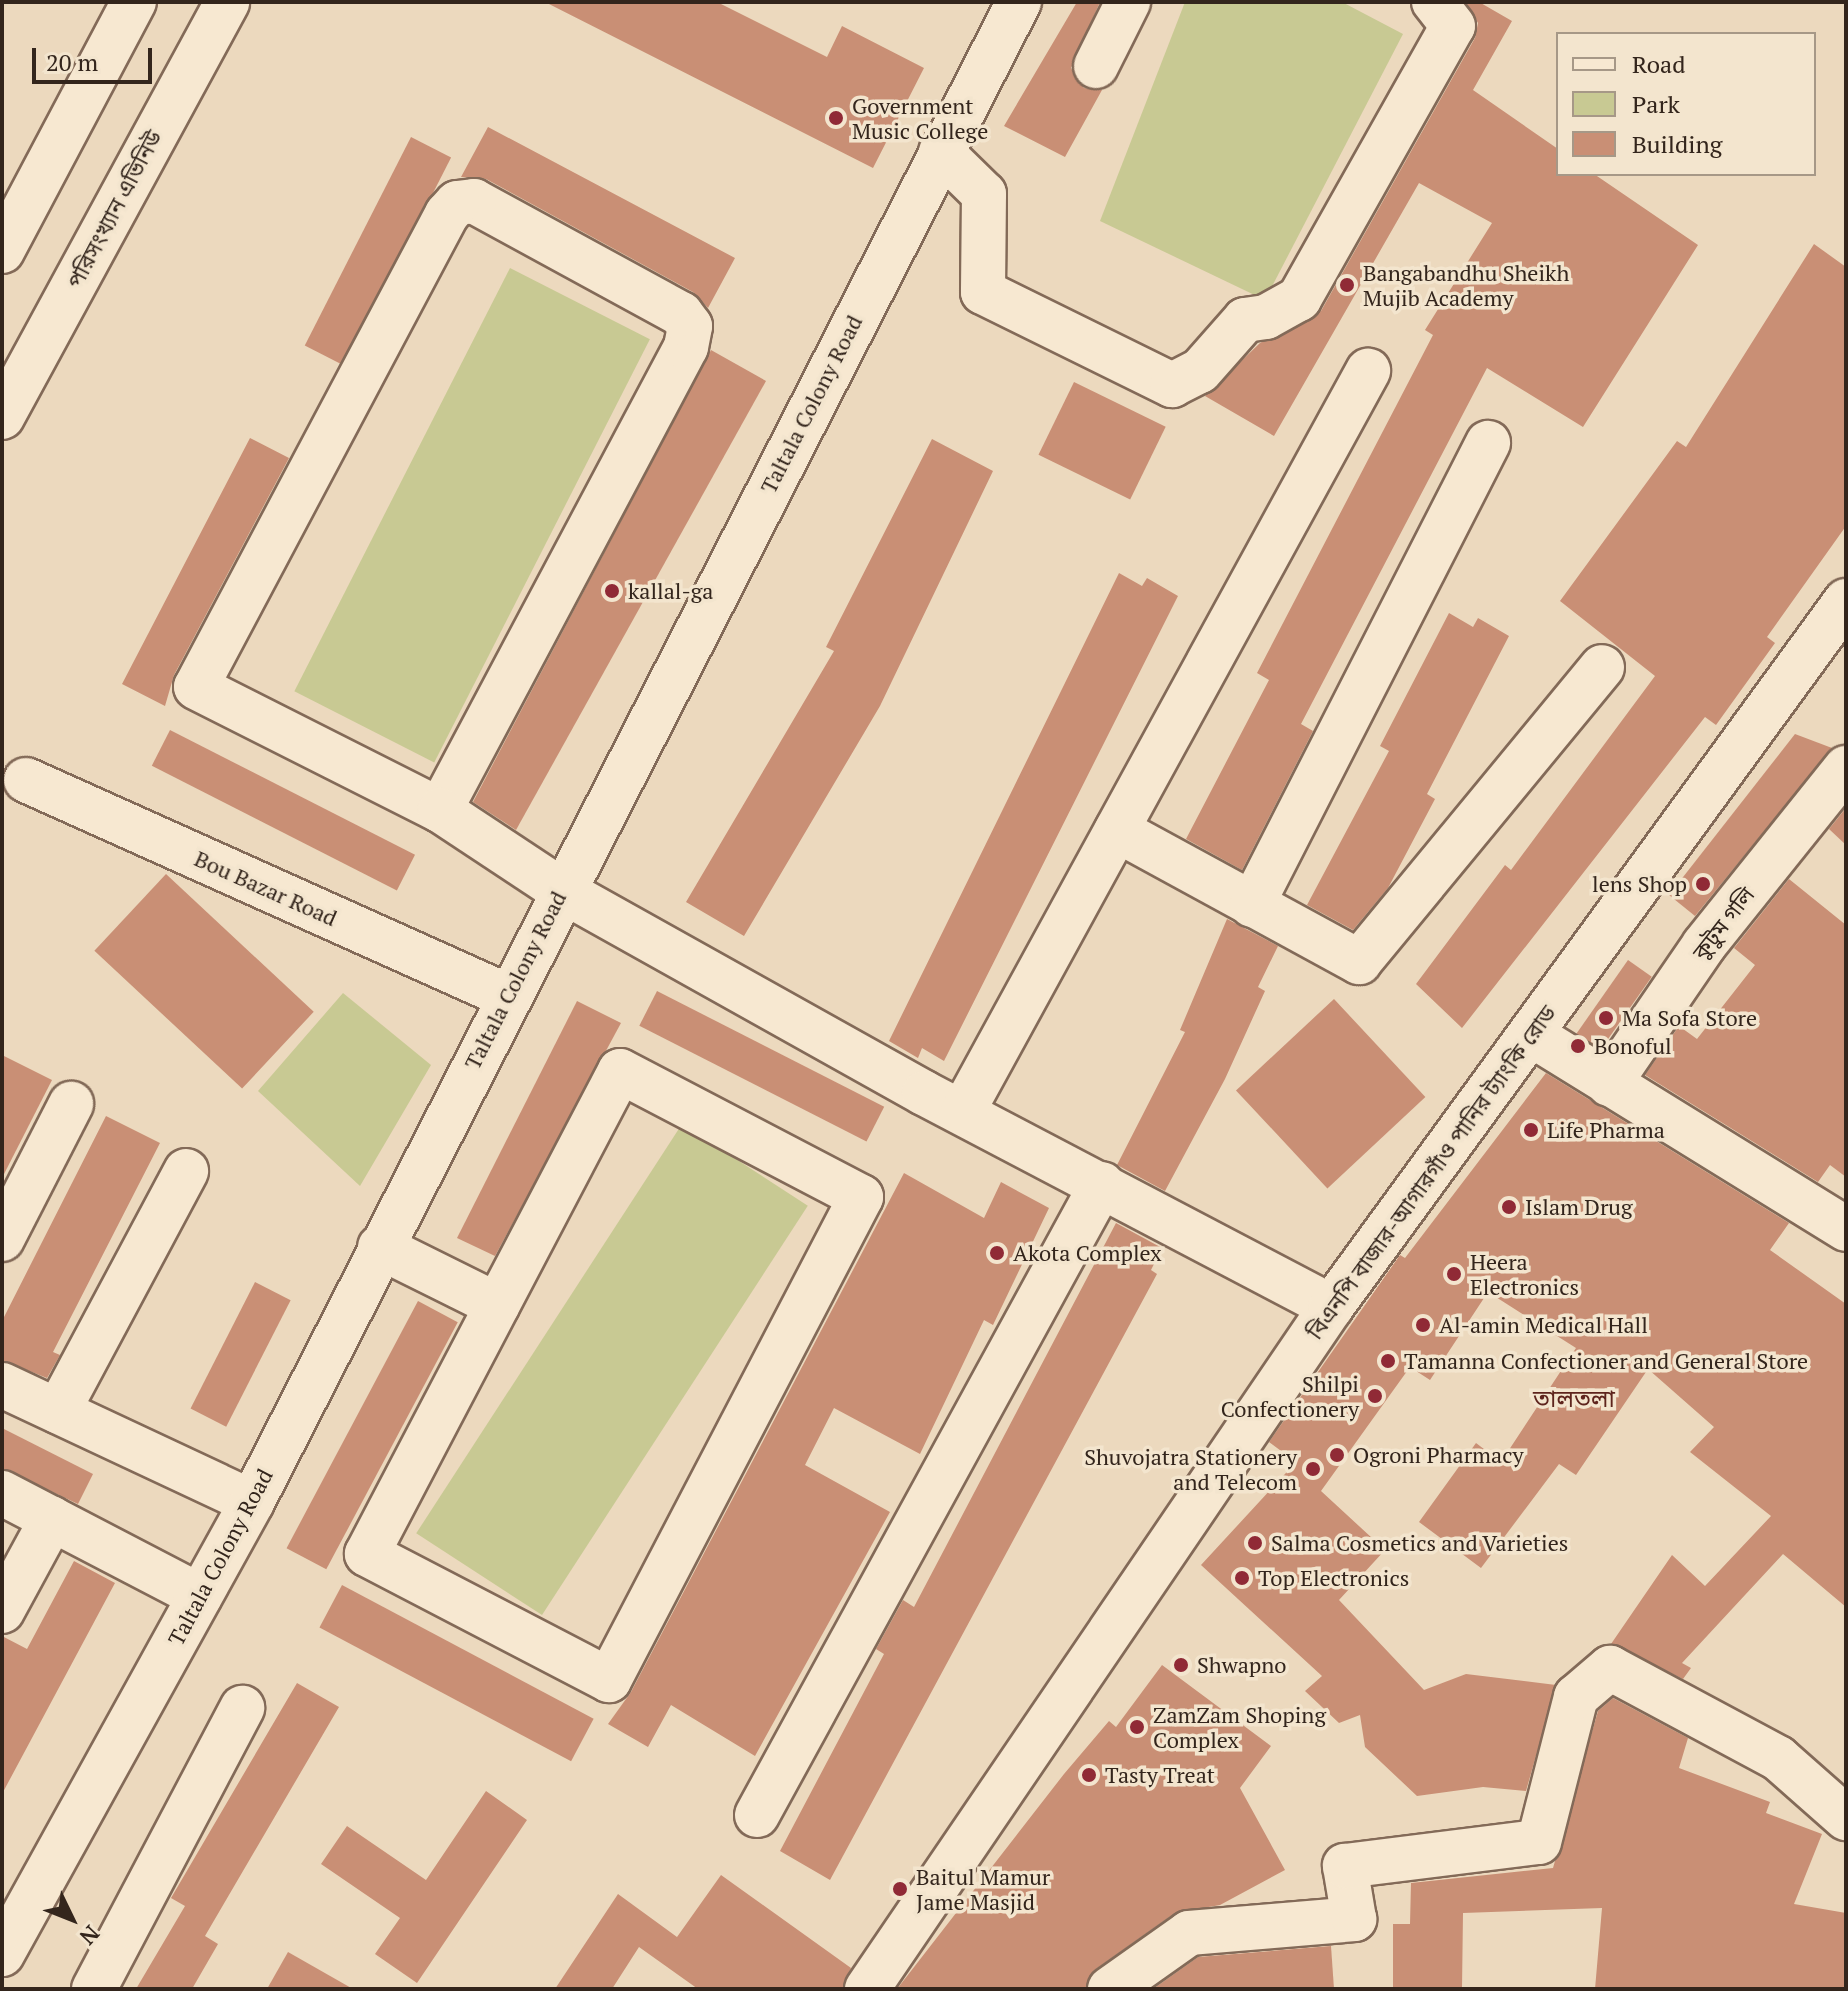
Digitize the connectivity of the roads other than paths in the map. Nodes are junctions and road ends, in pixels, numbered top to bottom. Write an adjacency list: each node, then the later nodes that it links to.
1 (134, 2): 8 (street)
2 (227, 2): 10 (street, পরিসংখ্যান এভিনিউ)
3 (1019, 2): 7 (street, Taltala Colony Road)
4 (1128, 2): 6 (street)
5 (1434, 2): 7 (street)
6 (1096, 66)
7 (941, 152): 18 (street, Taltala Colony Road)
8 (2, 251)
9 (1368, 371): 17 (street)
10 (2, 417)
11 (1488, 443): 19 (street)
12 (1846, 601): 21 (street, বিএনপি বাজার-আগারগাঁও পানির ট্যাংকি রোড)
13 (1602, 667): 19 (street)
14 (1846, 768): 22 (street, কুটুম গলি)
15 (26, 780): 20 (street, Bou Bazar Road)
16 (440, 810): 16 (street); 18 (street)
17 (1117, 830): 19 (street); 24 (street)
18 (561, 890): 20 (street, Taltala Colony Road); 24 (street)
19 (1252, 905)
20 (507, 996): 29 (street, Taltala Colony Road)
21 (1532, 1035): 22 (street); 31 (street, বিএনপি বাজার-আগারগাঁও পানির ট্যাংকি রোড)
22 (1609, 1084): 27 (street)
23 (71, 1104): 28 (street)
24 (963, 1111): 26 (street)
25 (186, 1171): 33 (street)
26 (1102, 1184): 31 (street); 40 (street)
27 (1846, 1229)
28 (2, 1239)
29 (380, 1247): 30 (street); 35 (street, Taltala Colony Road)
30 (497, 1305): 30 (street)
31 (1331, 1307): 43 (street, বিএনপি বাজার-আগারগাঁও পানির ট্যাংকি রোড)
32 (2, 1385): 33 (street)
33 (58, 1411): 35 (street)
34 (2, 1493): 36 (street)
35 (252, 1502): 37 (street, Taltala Colony Road)
36 (52, 1519): 37 (street); 38 (street)
37 (200, 1596): 42 (street, Taltala Colony Road)
38 (2, 1611)
39 (242, 1708): 44 (street)
40 (757, 1815)
41 (1846, 1818): 45 (street)
42 (2, 1954)
43 (881, 1983)
44 (94, 1989)
45 (1110, 1989)

